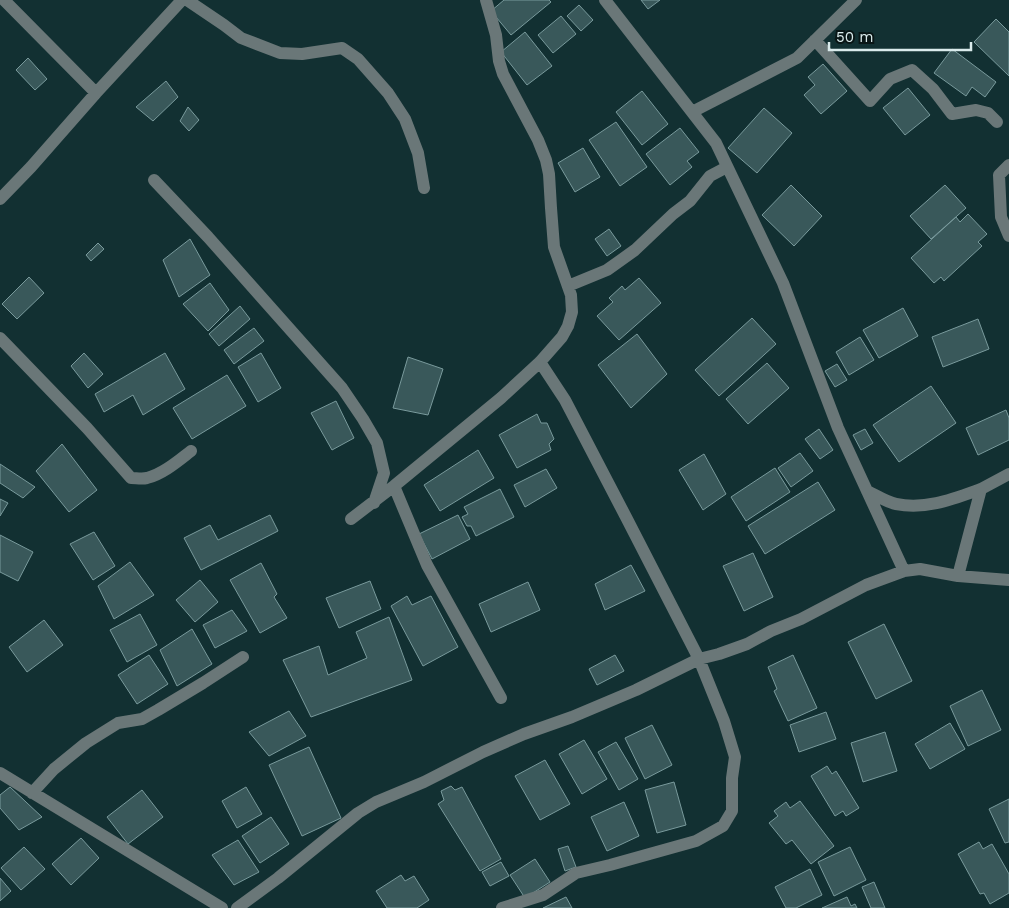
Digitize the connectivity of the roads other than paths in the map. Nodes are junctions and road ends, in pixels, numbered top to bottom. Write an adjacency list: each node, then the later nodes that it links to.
1 (4, 0): 8 (street)
2 (182, 0): 8 (street)
3 (187, 0): 14 (street)
4 (486, 0): 17 (street)
5 (604, 0): 9 (street)
6 (856, 0): 7 (street)
7 (815, 40): 9 (street); 10 (street)
8 (96, 93): 15 (street)
9 (692, 112): 12 (street)
10 (997, 122)
11 (1009, 165): 16 (street)
12 (727, 167): 17 (street); 24 (street)
13 (154, 180): 25 (street)
14 (424, 188)
15 (0, 199)
16 (1009, 236)
17 (568, 286): 19 (street)
18 (0, 338): 20 (street)
19 (540, 362): 22 (street); 31 (street)
20 (191, 451)
21 (1009, 474): 23 (street)
22 (394, 486): 25 (street); 32 (street)
23 (981, 489): 24 (street); 28 (street)
24 (867, 491): 27 (street)
25 (374, 502): 26 (street)
26 (352, 519)
27 (904, 570): 28 (street); 31 (street)
28 (958, 576): 29 (street)
29 (1009, 580)
30 (242, 657): 34 (street)
31 (699, 659): 36 (street); 37 (street)
32 (500, 698)
33 (0, 774): 34 (street)
34 (32, 793): 35 (street)
35 (217, 907)
36 (237, 908)
37 (502, 908)

